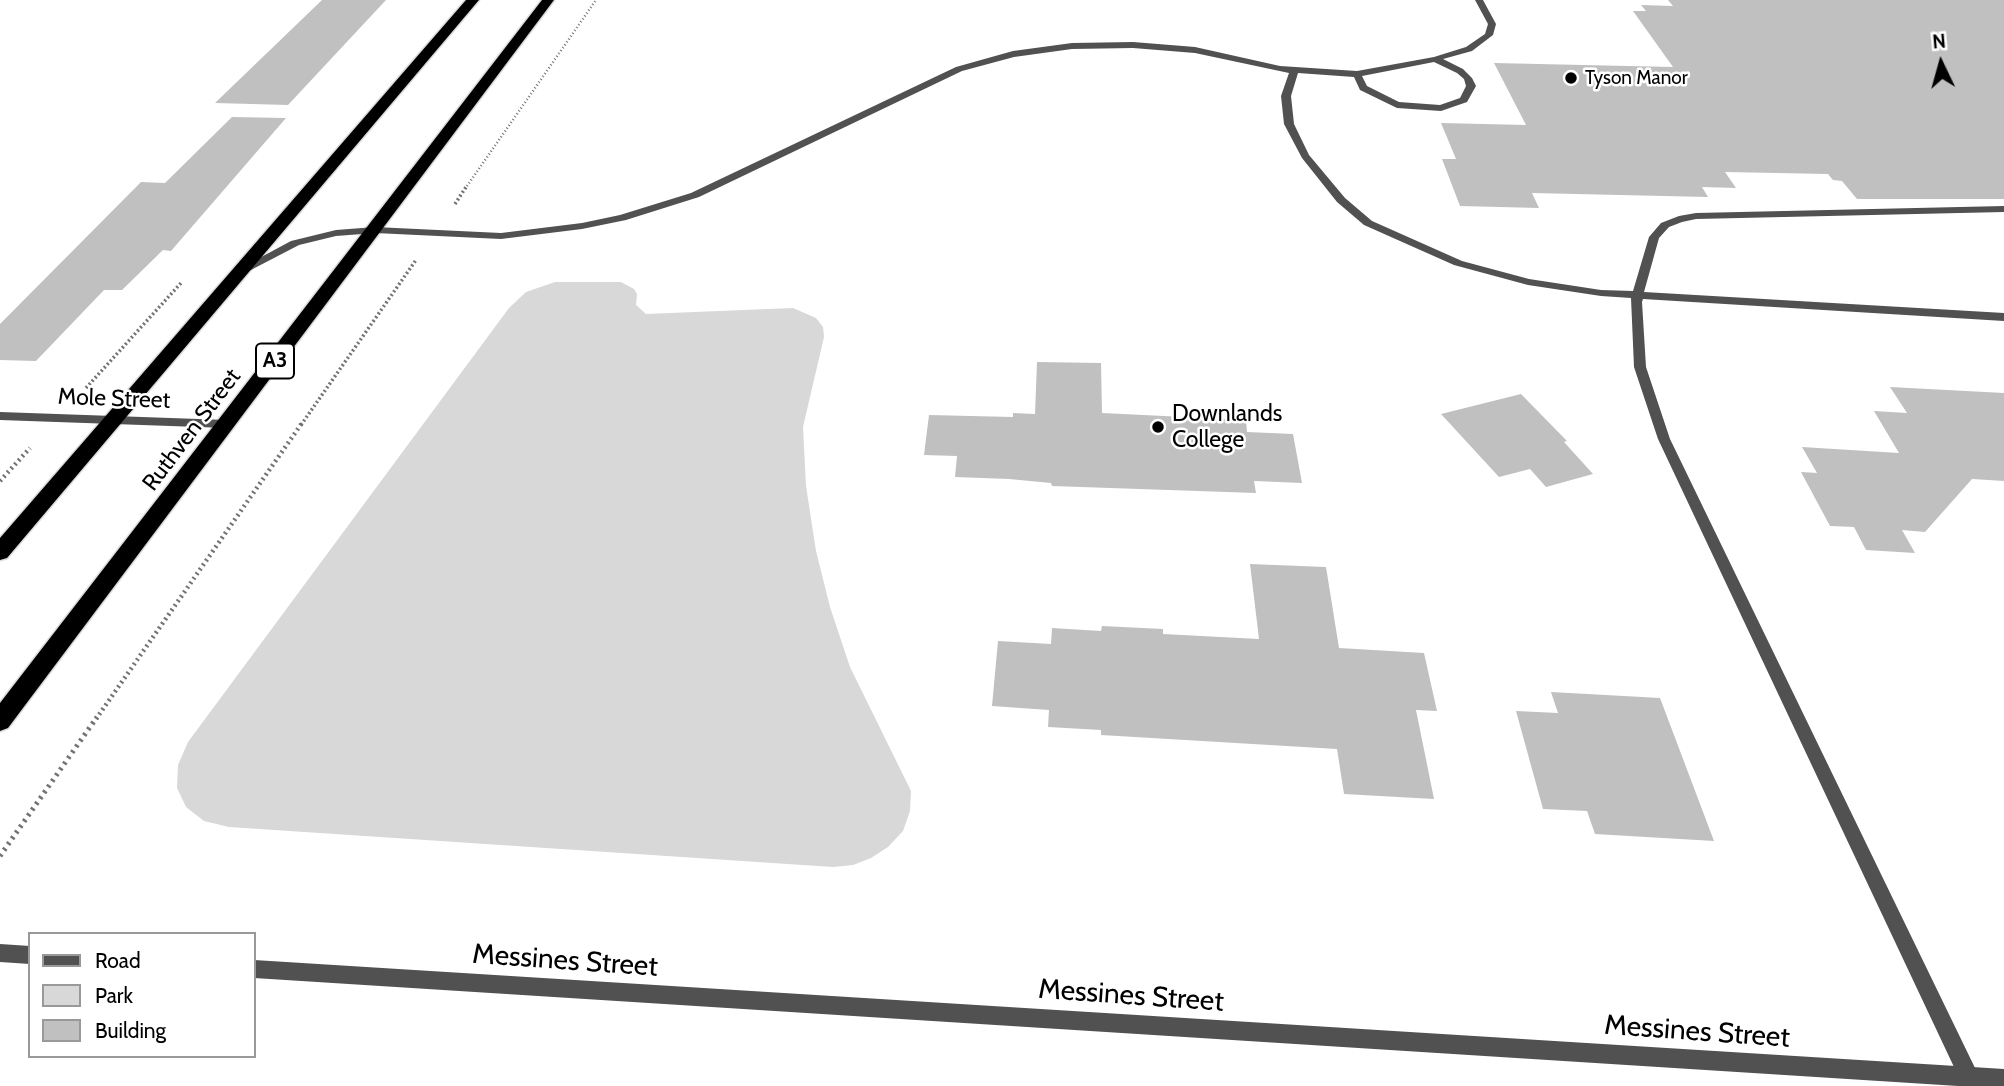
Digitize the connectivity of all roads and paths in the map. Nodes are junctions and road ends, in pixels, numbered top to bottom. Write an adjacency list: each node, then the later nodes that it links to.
1 (473, 0): 11 (highway)
2 (548, 0): 9 (highway, Ruthven Street / A3)
3 (596, 0): 10 (path)
4 (1479, 0): 5 (street)
5 (1435, 59): 7 (street); 7 (street)
6 (1294, 71): 7 (street); 10 (street); 12 (street)
7 (1357, 74)
8 (2004, 209): 12 (street)
9 (375, 230): 10 (street); 11 (street); 16 (highway, Ruthven Street / A3)
10 (434, 234): 19 (path)
11 (238, 273): 15 (highway)
12 (1638, 296): 13 (street); 23 (street)
13 (2004, 317)
14 (0, 416): 15 (street, Mole Street)
15 (114, 420): 16 (street, Mole Street); 17 (highway)
16 (227, 424): 18 (highway, Ruthven Street / A3)
17 (0, 552)
18 (0, 721)
19 (0, 856)
20 (0, 953): 21 (street)
21 (28, 955)
22 (256, 969): 23 (street, Messines Street)
23 (1969, 1077): 24 (street, Messines Street)
24 (2004, 1079)

